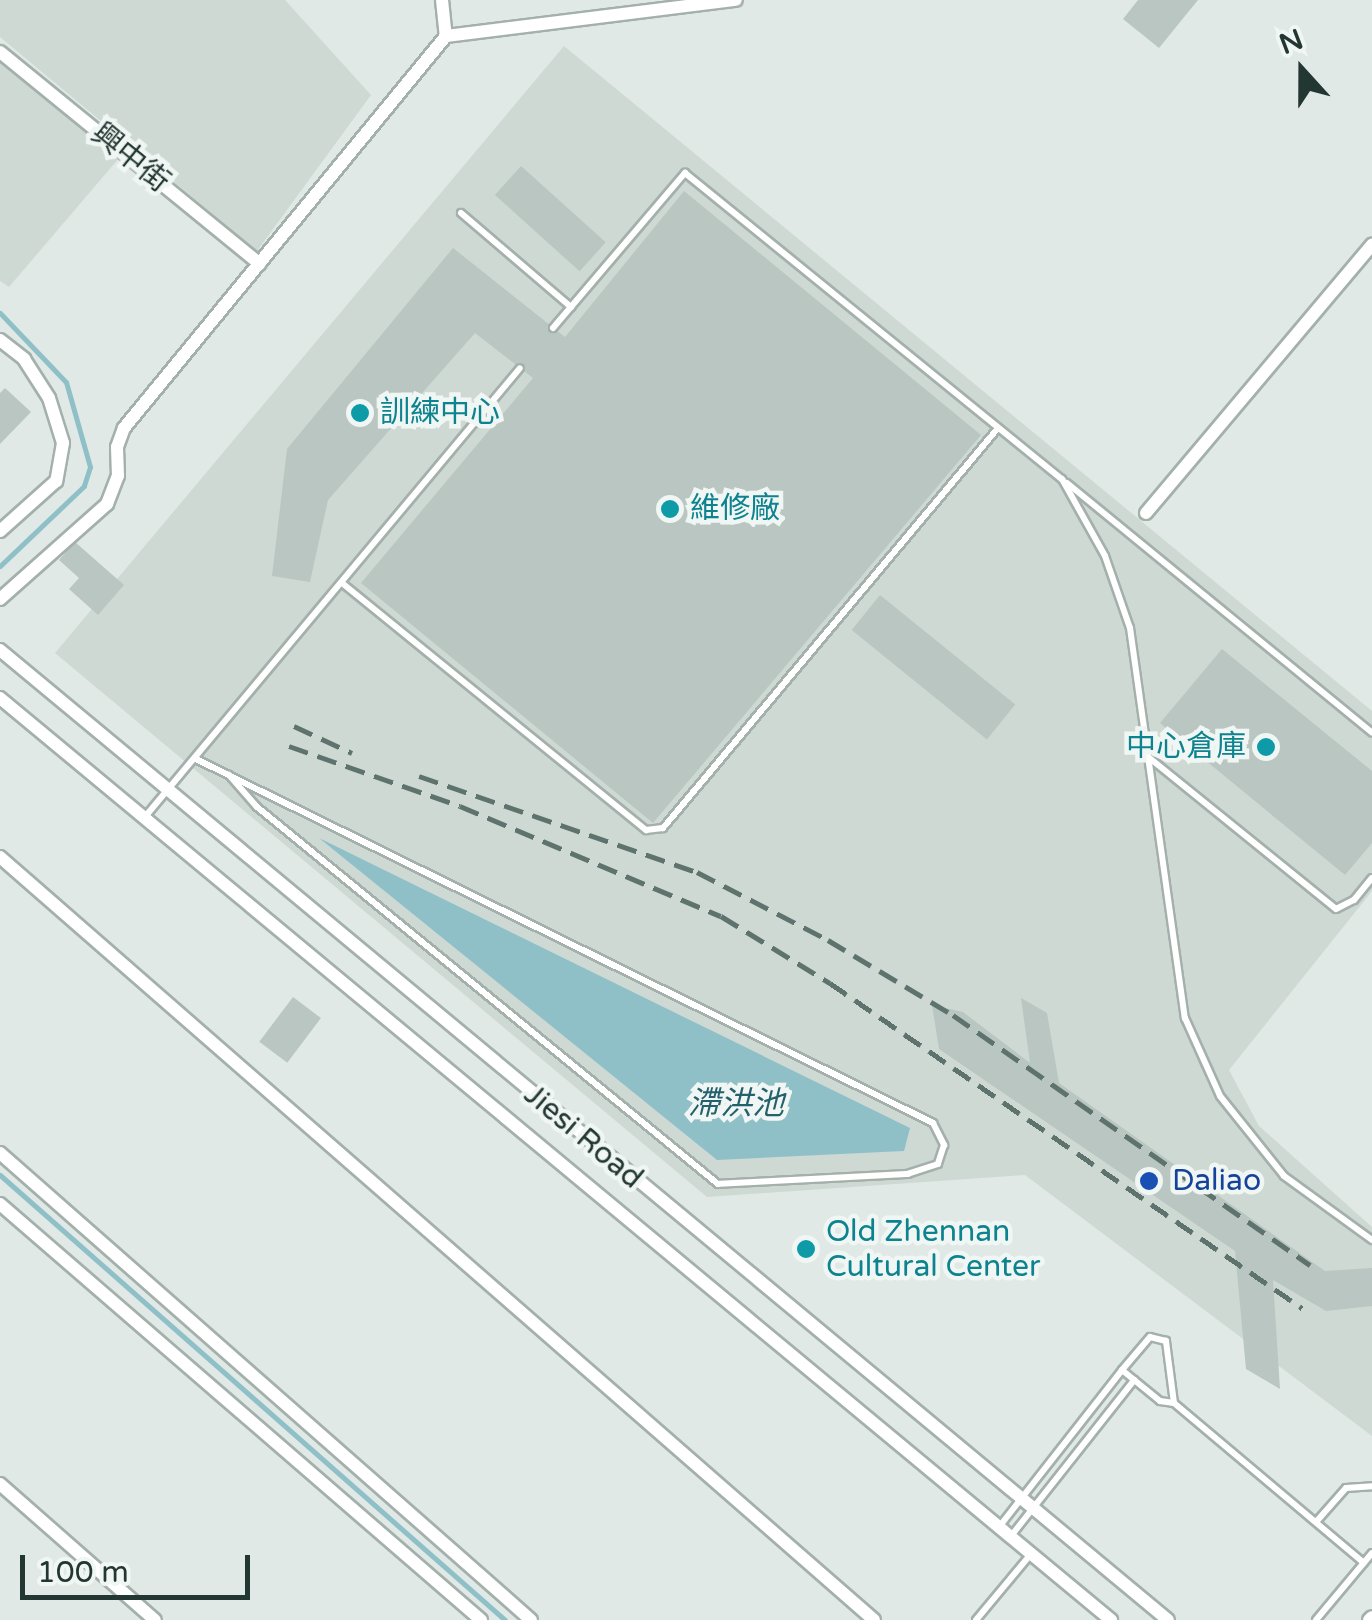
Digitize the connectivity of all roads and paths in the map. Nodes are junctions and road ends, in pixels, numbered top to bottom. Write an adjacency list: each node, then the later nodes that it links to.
1 (442, 0): 3 (street)
2 (736, 0): 3 (street)
3 (446, 36): 7 (street)
4 (0, 52): 7 (street, 興中街)
5 (461, 213): 8 (lane)
6 (1372, 245): 14 (street)
7 (260, 264): 17 (street)
8 (571, 306): 9 (lane); 12 (lane)
9 (553, 328)
10 (0, 340): 15 (street)
11 (520, 368): 16 (lane)
12 (998, 428): 13 (lane); 16 (lane)
13 (1062, 480): 20 (lane); 21 (lane)
14 (1146, 513)
15 (0, 531)
16 (342, 583): 22 (lane)
17 (0, 599)
18 (0, 650): 24 (street, Jiesi Road)
19 (0, 698): 25 (street, Jiesi Road)
20 (1372, 734)
21 (1146, 756): 27 (lane); 30 (lane)
22 (196, 759): 23 (lane); 24 (lane)
23 (229, 776): 23 (lane)
24 (165, 791): 25 (lane); 36 (street, Jiesi Road)
25 (144, 818): 39 (street, Jiesi Road)
26 (0, 857): 47 (street)
27 (1372, 878)
28 (0, 1153): 46 (street)
29 (0, 1204): 45 (street)
30 (1372, 1240)
31 (1122, 1370): 32 (lane); 33 (lane); 36 (lane)
32 (1134, 1380): 33 (lane); 37 (lane)
33 (1174, 1403): 38 (lane)
34 (0, 1484): 44 (street)
35 (1372, 1486): 38 (lane)
36 (1020, 1500): 37 (street, Jiesi Road); 39 (lane)
37 (1032, 1509): 40 (lane); 50 (street, Jiesi Road)
38 (1316, 1522): 43 (lane)
39 (998, 1527): 40 (street, Jiesi Road)
40 (1010, 1537): 42 (street, Jiesi Road)
41 (1372, 1553): 43 (lane)
42 (1031, 1554): 48 (lane); 49 (street, Jiesi Road)
43 (1364, 1562): 51 (lane)
44 (155, 1620)
45 (481, 1620)
46 (531, 1620)
47 (874, 1620)
48 (976, 1620)
49 (1110, 1620)
50 (1168, 1620)
51 (1316, 1620)

